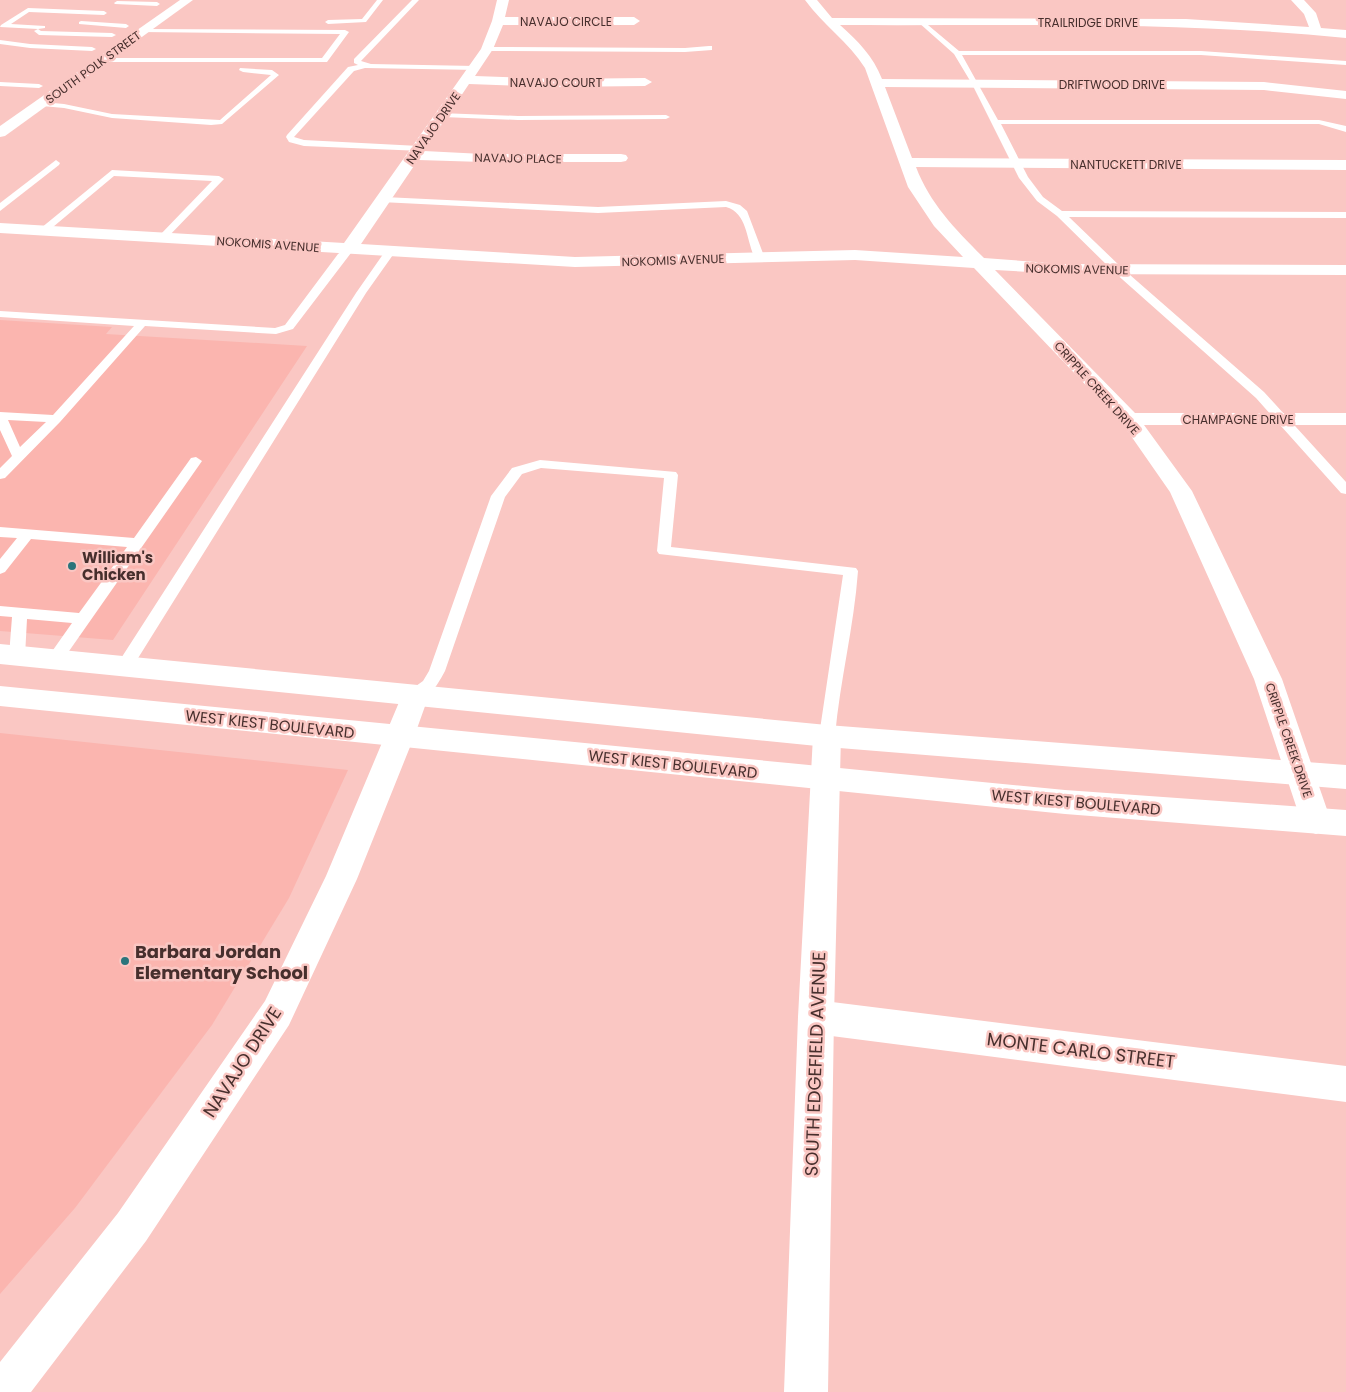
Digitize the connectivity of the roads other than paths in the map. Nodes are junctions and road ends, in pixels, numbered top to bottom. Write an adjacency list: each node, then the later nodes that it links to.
1 (187, 0): 17 (street, SOUTH POLK STREET)
2 (380, 0): 19 (lane)
3 (416, 0): 34 (lane)
4 (503, 0): 11 (street, NAVAJO DRIVE)
5 (811, 0): 13 (street, CRIPPLE CREEK DRIVE)
6 (1298, 0): 21 (street)
7 (160, 2): 8 (lane); 10 (street, SOUTH POLK STREET)
8 (117, 3)
9 (104, 13): 20 (lane)
10 (134, 20): 16 (lane); 24 (street, SOUTH POLK STREET)
11 (498, 21): 12 (street, NAVAJO CIRCLE); 28 (street, NAVAJO DRIVE)
12 (634, 21)
13 (829, 21): 14 (street, TRAILRIDGE DRIVE); 37 (street, CRIPPLE CREEK DRIVE)
14 (920, 21): 21 (street, TRAILRIDGE DRIVE); 29 (lane)
15 (52, 22): 20 (lane)
16 (68, 22)
17 (156, 22): 18 (lane); 22 (street, SOUTH POLK STREET)
18 (174, 22)
19 (320, 22)
20 (40, 29): 24 (lane)
21 (1316, 31): 23 (street, TRAILRIDGE DRIVE)
22 (143, 32): 32 (street, SOUTH POLK STREET); 32 (lane)
23 (1346, 34)
24 (113, 35): 27 (street, SOUTH POLK STREET)
25 (0, 42): 27 (lane)
26 (709, 48): 28 (lane)
27 (92, 49): 30 (street, SOUTH POLK STREET)
28 (487, 49): 34 (street, NAVAJO DRIVE)
29 (957, 54): 31 (lane); 39 (lane)
30 (77, 60)
31 (1346, 63)
32 (105, 65): 41 (street, SOUTH POLK STREET)
33 (232, 70): 41 (lane)
34 (473, 71): 35 (street, NAVAJO COURT); 42 (street, NAVAJO DRIVE); 47 (lane)
35 (645, 82)
36 (42, 83): 38 (lane); 41 (street, SOUTH POLK STREET)
37 (877, 83): 39 (street, DRIFTWOOD DRIVE); 49 (street, CRIPPLE CREEK DRIVE)
38 (0, 84)
39 (976, 84): 40 (street, DRIFTWOOD DRIVE); 44 (lane)
40 (1346, 95)
41 (42, 104): 46 (street, SOUTH POLK STREET)
42 (443, 114): 43 (lane); 47 (street, NAVAJO DRIVE)
43 (666, 117)
44 (994, 122): 45 (lane); 51 (lane)
45 (1346, 129)
46 (0, 133)
47 (417, 152): 48 (street, NAVAJO PLACE); 53 (street, NAVAJO DRIVE)
48 (621, 158)
49 (906, 162): 51 (street, NANTUCKETT DRIVE); 63 (street, CRIPPLE CREEK DRIVE)
50 (56, 163): 54 (lane)
51 (1016, 164): 52 (street, NANTUCKETT DRIVE); 55 (lane)
52 (1346, 165)
53 (384, 200): 60 (street, NAVAJO DRIVE); 62 (lane)
54 (0, 208)
55 (1060, 214): 56 (lane); 64 (lane)
56 (1346, 214)
57 (0, 228): 58 (street, NOKOMIS AVENUE)
58 (44, 230): 59 (street, NOKOMIS AVENUE); 59 (lane)
59 (163, 237): 60 (street, NOKOMIS AVENUE)
60 (349, 249): 61 (street, NOKOMIS AVENUE); 67 (lane)
61 (390, 252): 62 (street, NOKOMIS AVENUE); 86 (lane)
62 (759, 256): 63 (street, NOKOMIS AVENUE)
63 (977, 264): 64 (street, NOKOMIS AVENUE); 70 (street, CRIPPLE CREEK DRIVE)
64 (1118, 270): 65 (street, NOKOMIS AVENUE); 71 (lane)
65 (1346, 270)
66 (0, 314): 67 (lane)
67 (143, 322): 69 (lane)
68 (0, 416): 69 (lane); 73 (lane)
69 (56, 419): 73 (lane)
70 (1129, 419): 71 (street, CHAMPAGNE DRIVE); 92 (street, CRIPPLE CREEK DRIVE)
71 (1284, 419): 72 (street, CHAMPAGNE DRIVE); 76 (lane)
72 (1346, 420)
73 (18, 456): 75 (lane)
74 (196, 461): 79 (lane)
75 (0, 475)
76 (1346, 490)
77 (0, 532): 78 (lane)
78 (28, 534): 79 (lane); 80 (lane)
79 (137, 543): 83 (lane)
80 (0, 569)
81 (0, 611): 82 (lane)
82 (20, 613): 83 (lane); 84 (lane)
83 (83, 619): 85 (lane)
84 (8, 655): 85 (street)
85 (54, 660): 86 (street)
86 (124, 667): 87 (street); 89 (street)
87 (415, 695): 90 (street); 90 (lane); 91 (street, NAVAJO DRIVE)
88 (0, 696): 89 (street, WEST KIEST BOULEVARD)
89 (98, 706): 91 (street, WEST KIEST BOULEVARD)
90 (828, 736): 92 (street); 94 (street, SOUTH EDGEFIELD AVENUE)
91 (400, 737): 94 (street, WEST KIEST BOULEVARD); 99 (street, NAVAJO DRIVE)
92 (1299, 773): 93 (street); 95 (street, CRIPPLE CREEK DRIVE)
93 (1346, 777)
94 (825, 778): 95 (street, WEST KIEST BOULEVARD); 97 (street, SOUTH EDGEFIELD AVENUE)
95 (1316, 821): 96 (street, WEST KIEST BOULEVARD)
96 (1346, 823)
97 (816, 1017): 98 (street, MONTE CARLO STREET); 100 (street, SOUTH EDGEFIELD AVENUE)
98 (1346, 1084)
99 (4, 1392)
100 (806, 1392)

